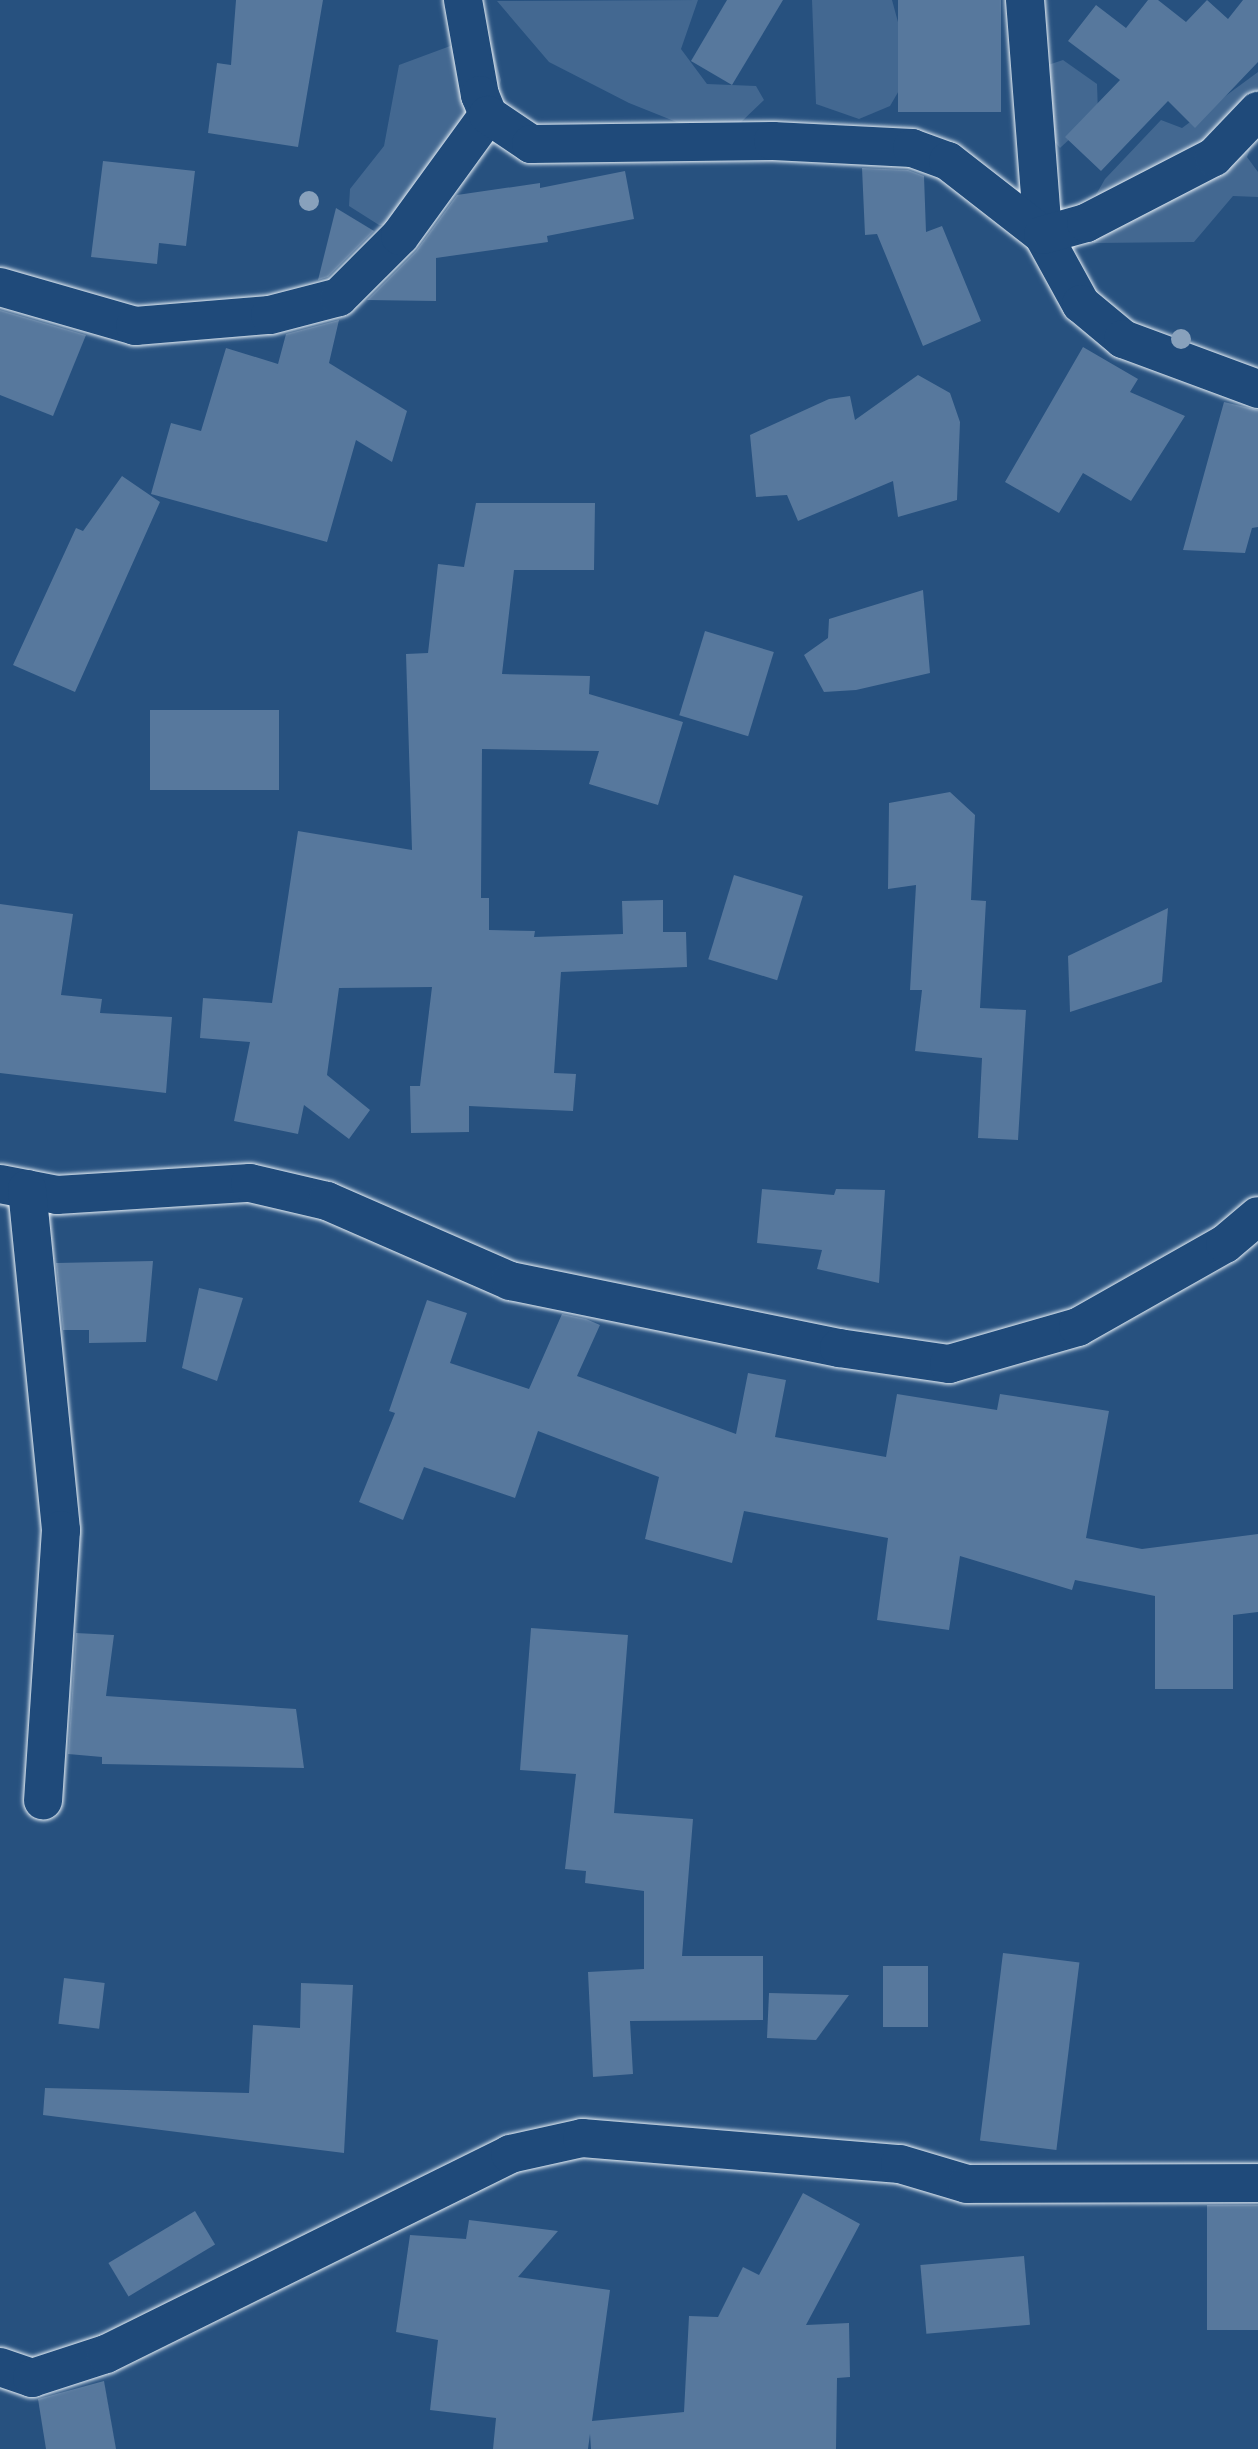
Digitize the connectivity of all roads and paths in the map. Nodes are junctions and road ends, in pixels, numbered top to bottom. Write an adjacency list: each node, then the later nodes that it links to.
1 (463, 0): 4 (street)
2 (1025, 0): 5 (street)
3 (1258, 111): 5 (street)
4 (488, 115): 5 (street); 6 (street)
5 (1042, 235): 7 (street)
6 (0, 287)
7 (1258, 389)
8 (14, 1187): 9 (street); 10 (street)
9 (1258, 1216)
10 (43, 1800)
11 (1258, 2183): 12 (street)
12 (0, 2368)

